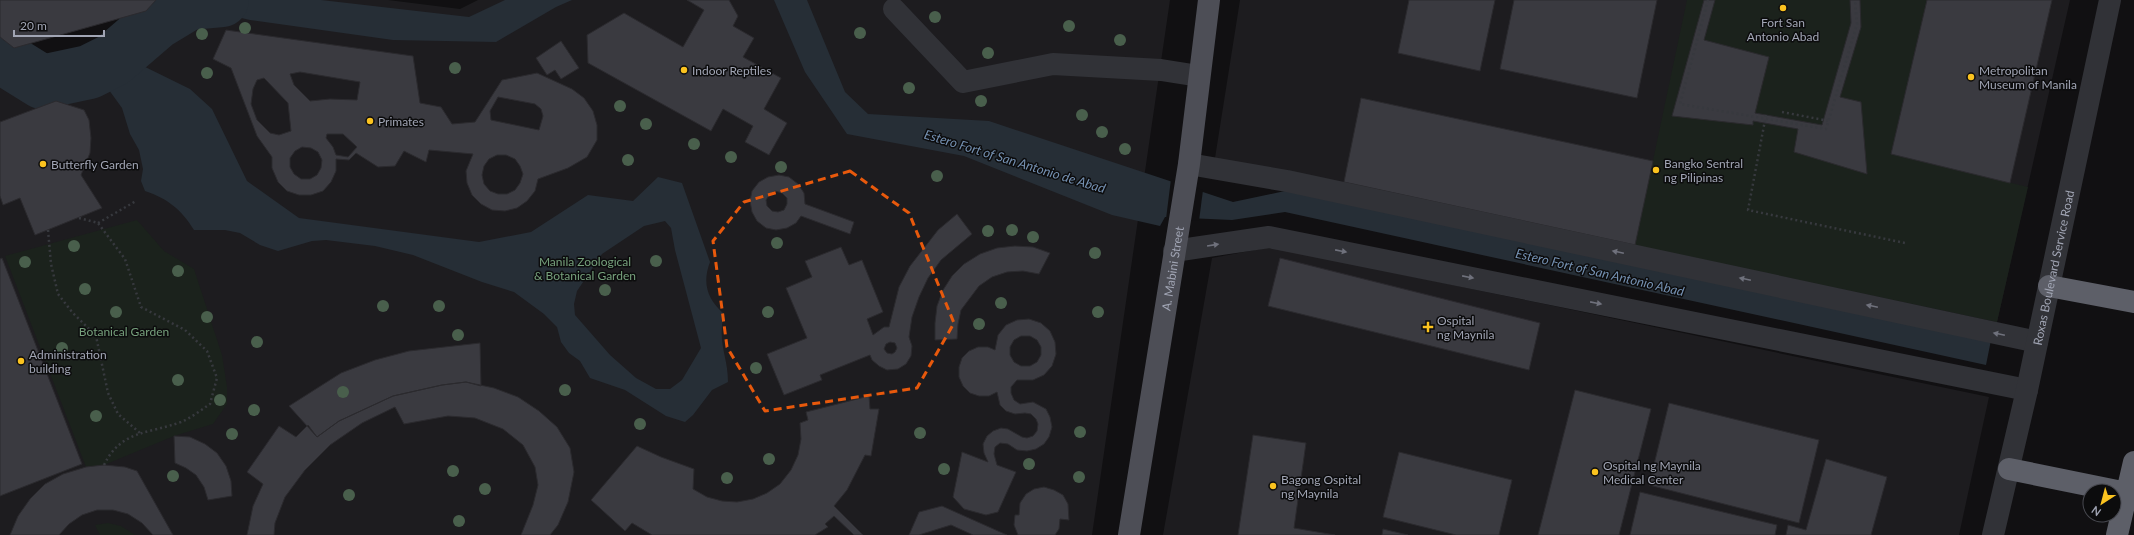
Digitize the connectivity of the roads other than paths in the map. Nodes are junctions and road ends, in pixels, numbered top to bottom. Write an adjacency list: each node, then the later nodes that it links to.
1 (1208, 0): 4 (main road, A. Mabini Street)
2 (2110, 0): 7 (street, Roxas Boulevard Service Road)
3 (894, 9): 4 (street)
4 (1199, 76): 5 (main road, A. Mabini Street)
5 (1187, 172): 6 (main road, A. Mabini Street); 9 (street, one-way to 5)
6 (1174, 251): 10 (street, one-way to 10); 14 (main road, A. Mabini Street)
7 (2049, 286): 8 (highway); 9 (street, Roxas Boulevard Service Road)
8 (2134, 302)
9 (2037, 342): 10 (street, Roxas Boulevard Service Road)
10 (2027, 390): 12 (street, Roxas Boulevard Service Road)
11 (2134, 462): 13 (highway)
12 (2009, 469): 13 (highway); 15 (street, Roxas Boulevard Service Road)
13 (2127, 493): 16 (highway)
14 (1129, 535)
15 (1993, 535)
16 (2117, 535)

